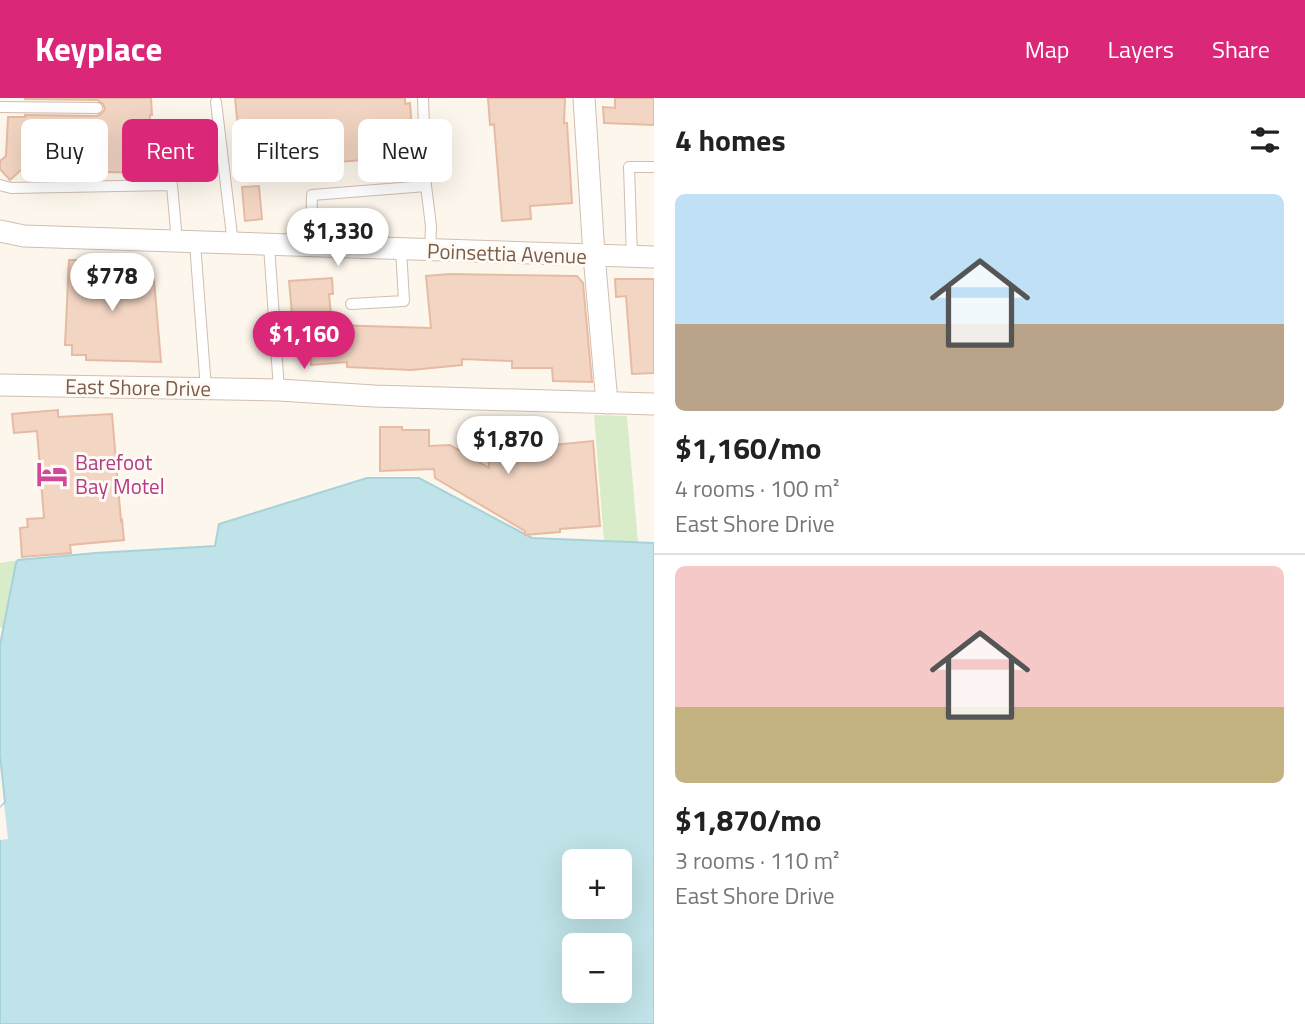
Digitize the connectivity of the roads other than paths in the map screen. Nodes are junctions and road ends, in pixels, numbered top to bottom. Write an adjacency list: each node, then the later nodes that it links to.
1 (423, 98): 8 (lane)
2 (584, 98): 18 (street)
3 (216, 102): 13 (lane)
4 (0, 107): 5 (lane)
5 (97, 108)
6 (654, 167): 19 (lane)
7 (0, 185): 12 (lane)
8 (426, 186): 15 (lane); 17 (lane)
9 (0, 231): 10 (street, Poinsettia Avenue)
10 (24, 236): 11 (street, Poinsettia Avenue); 12 (street, Poinsettia Avenue)
11 (0, 242)
12 (186, 242): 13 (street, Poinsettia Avenue); 23 (lane)
13 (233, 244): 14 (street, Poinsettia Avenue)
14 (269, 245): 15 (street, Poinsettia Avenue); 24 (lane)
15 (311, 246): 16 (street, Poinsettia Avenue)
16 (401, 249): 17 (street, Poinsettia Avenue); 21 (lane)
17 (430, 250): 18 (street, Poinsettia Avenue)
18 (594, 255): 19 (street, Poinsettia Avenue); 25 (street)
19 (632, 257): 20 (street, Poinsettia Avenue)
20 (654, 257)
21 (351, 304)
22 (0, 384): 23 (street, East Shore Drive)
23 (206, 388): 24 (street, East Shore Drive)
24 (279, 390): 25 (street, East Shore Drive)
25 (607, 403): 26 (street, East Shore Drive)
26 (654, 404)

